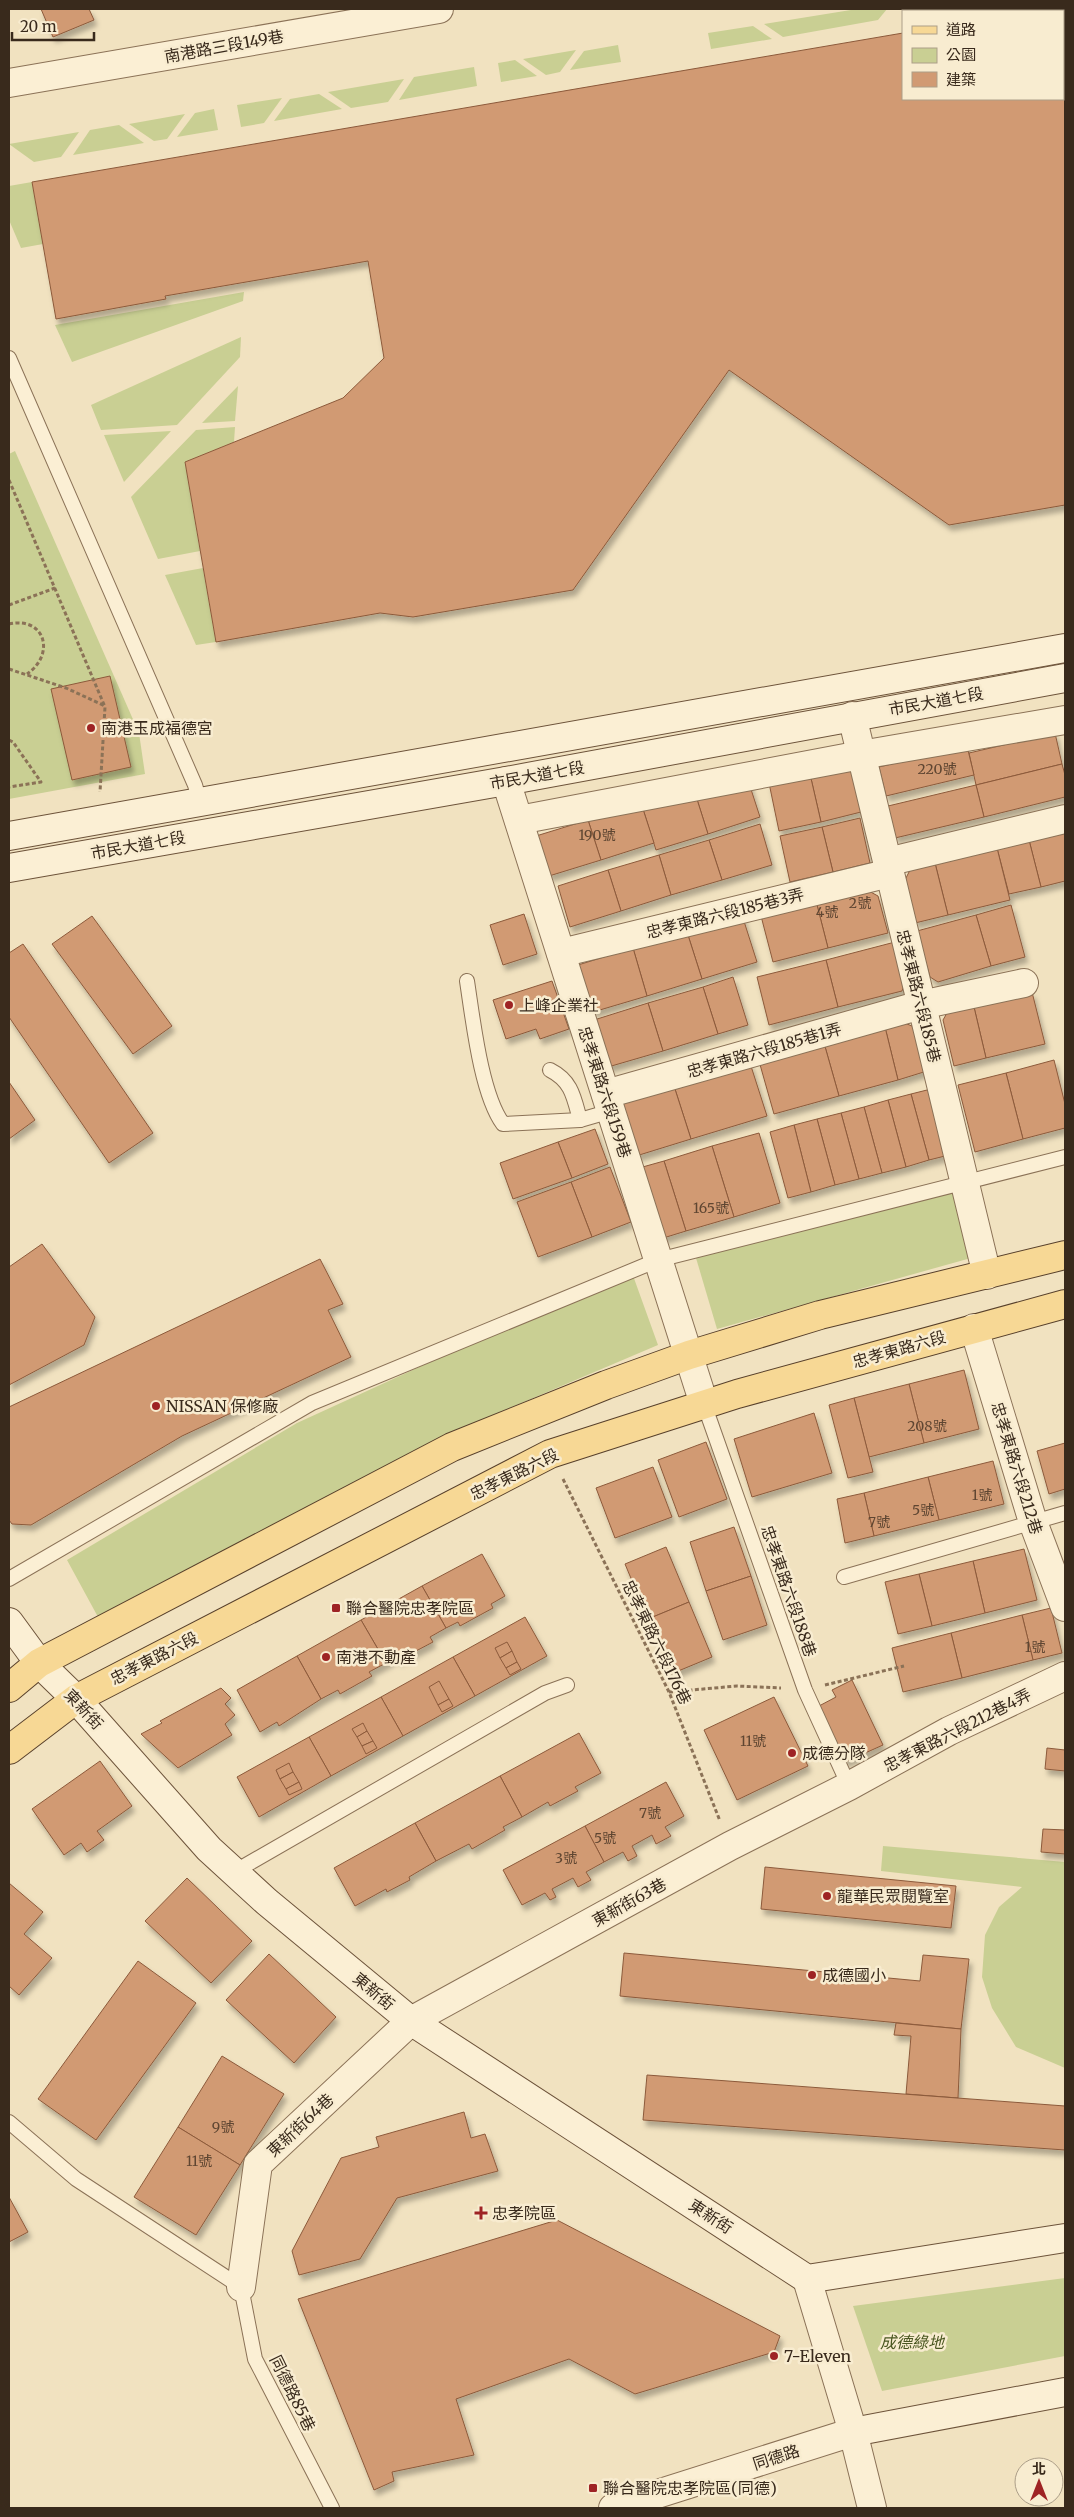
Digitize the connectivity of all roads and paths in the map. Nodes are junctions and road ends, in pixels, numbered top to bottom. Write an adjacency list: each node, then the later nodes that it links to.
1 (439, 9): 2 (street, 南港路三段149巷)
2 (355, 16): 3 (street, 南港路三段149巷)
3 (9, 83)
4 (9, 358): 21 (lane)
5 (9, 480): 6 (path)
6 (55, 588): 7 (path); 13 (path)
7 (9, 605)
8 (9, 624): 11 (path)
9 (1065, 648): 21 (street, 市民大道七段)
10 (9, 668): 11 (path)
11 (27, 675): 13 (path)
12 (1065, 678): 14 (street, 市民大道七段)
13 (105, 707): 20 (path)
14 (852, 716): 17 (street, 忠孝東路六段185巷); 18 (street, 市民大道七段)
15 (1065, 721): 17 (street)
16 (9, 740): 19 (path)
17 (861, 755): 23 (street); 26 (street, 忠孝東路六段185巷)
18 (506, 781): 23 (street, 忠孝東路六段159巷); 25 (street, 市民大道七段)
19 (9, 787)
20 (100, 802)
21 (200, 802): 24 (street, 市民大道七段)
22 (1065, 819): 26 (street, 忠孝東路六段185巷3弄)
23 (519, 820): 27 (street, 忠孝東路六段159巷)
24 (9, 836)
25 (9, 868)
26 (888, 868): 27 (street, 忠孝東路六段185巷3弄); 30 (street, 忠孝東路六段185巷)
27 (561, 953): 32 (street, 忠孝東路六段159巷)
28 (467, 981): 33 (lane)
29 (1024, 983): 30 (street, 忠孝東路六段185巷1弄)
30 (921, 1005): 32 (street, 忠孝東路六段185巷1弄); 35 (street, 忠孝東路六段185巷)
31 (550, 1070): 33 (lane)
32 (608, 1103): 33 (lane); 37 (street, 忠孝東路六段159巷)
33 (580, 1120)
34 (1065, 1157): 35 (lane)
35 (964, 1182): 37 (lane); 38 (street, 忠孝東路六段185巷)
36 (1065, 1255): 38 (main road)
37 (658, 1260): 41 (street, 忠孝東路六段159巷); 47 (lane)
38 (987, 1275): 41 (main road)
39 (1065, 1304): 40 (main road, 忠孝東路六段)
40 (974, 1328): 42 (main road, 忠孝東路六段); 45 (street, 忠孝東路六段212巷)
41 (688, 1355): 42 (street, 忠孝東路六段159巷); 50 (main road)
42 (704, 1404): 43 (main road, 忠孝東路六段); 55 (lane, 忠孝東路六段188巷)
43 (550, 1454): 56 (path, 忠孝東路六段176巷); 57 (main road, 忠孝東路六段)
44 (1065, 1513): 45 (lane)
45 (1033, 1522): 46 (lane); 48 (street, 忠孝東路六段212巷)
46 (844, 1577)
47 (9, 1579)
48 (1065, 1606)
49 (9, 1622): 50 (street, 東新街)
50 (39, 1663): 54 (main road); 57 (street, 東新街)
51 (904, 1666): 55 (path)
52 (1065, 1676): 59 (street, 忠孝東路六段212巷4弄)
53 (567, 1685): 61 (lane)
54 (9, 1688)
55 (805, 1690): 56 (path); 59 (lane, 忠孝東路六段188巷)
56 (669, 1692): 60 (path, 忠孝東路六段176巷)
57 (76, 1699): 58 (main road, 忠孝東路六段); 61 (street, 東新街)
58 (9, 1750)
59 (849, 1786): 60 (street, 東新街63巷)
60 (730, 1846): 62 (street, 東新街63巷)
61 (234, 1872): 62 (street, 東新街)
62 (411, 2021): 65 (street, 東新街); 66 (street, 東新街64巷)
63 (9, 2122): 66 (lane)
64 (1065, 2238): 65 (street)
65 (808, 2279): 68 (street)
66 (241, 2287): 69 (lane, 同德路85巷)
67 (1065, 2392): 68 (street)
68 (853, 2432): 70 (street, 同德路); 71 (street)
69 (332, 2508)
70 (613, 2508)
71 (872, 2508)

